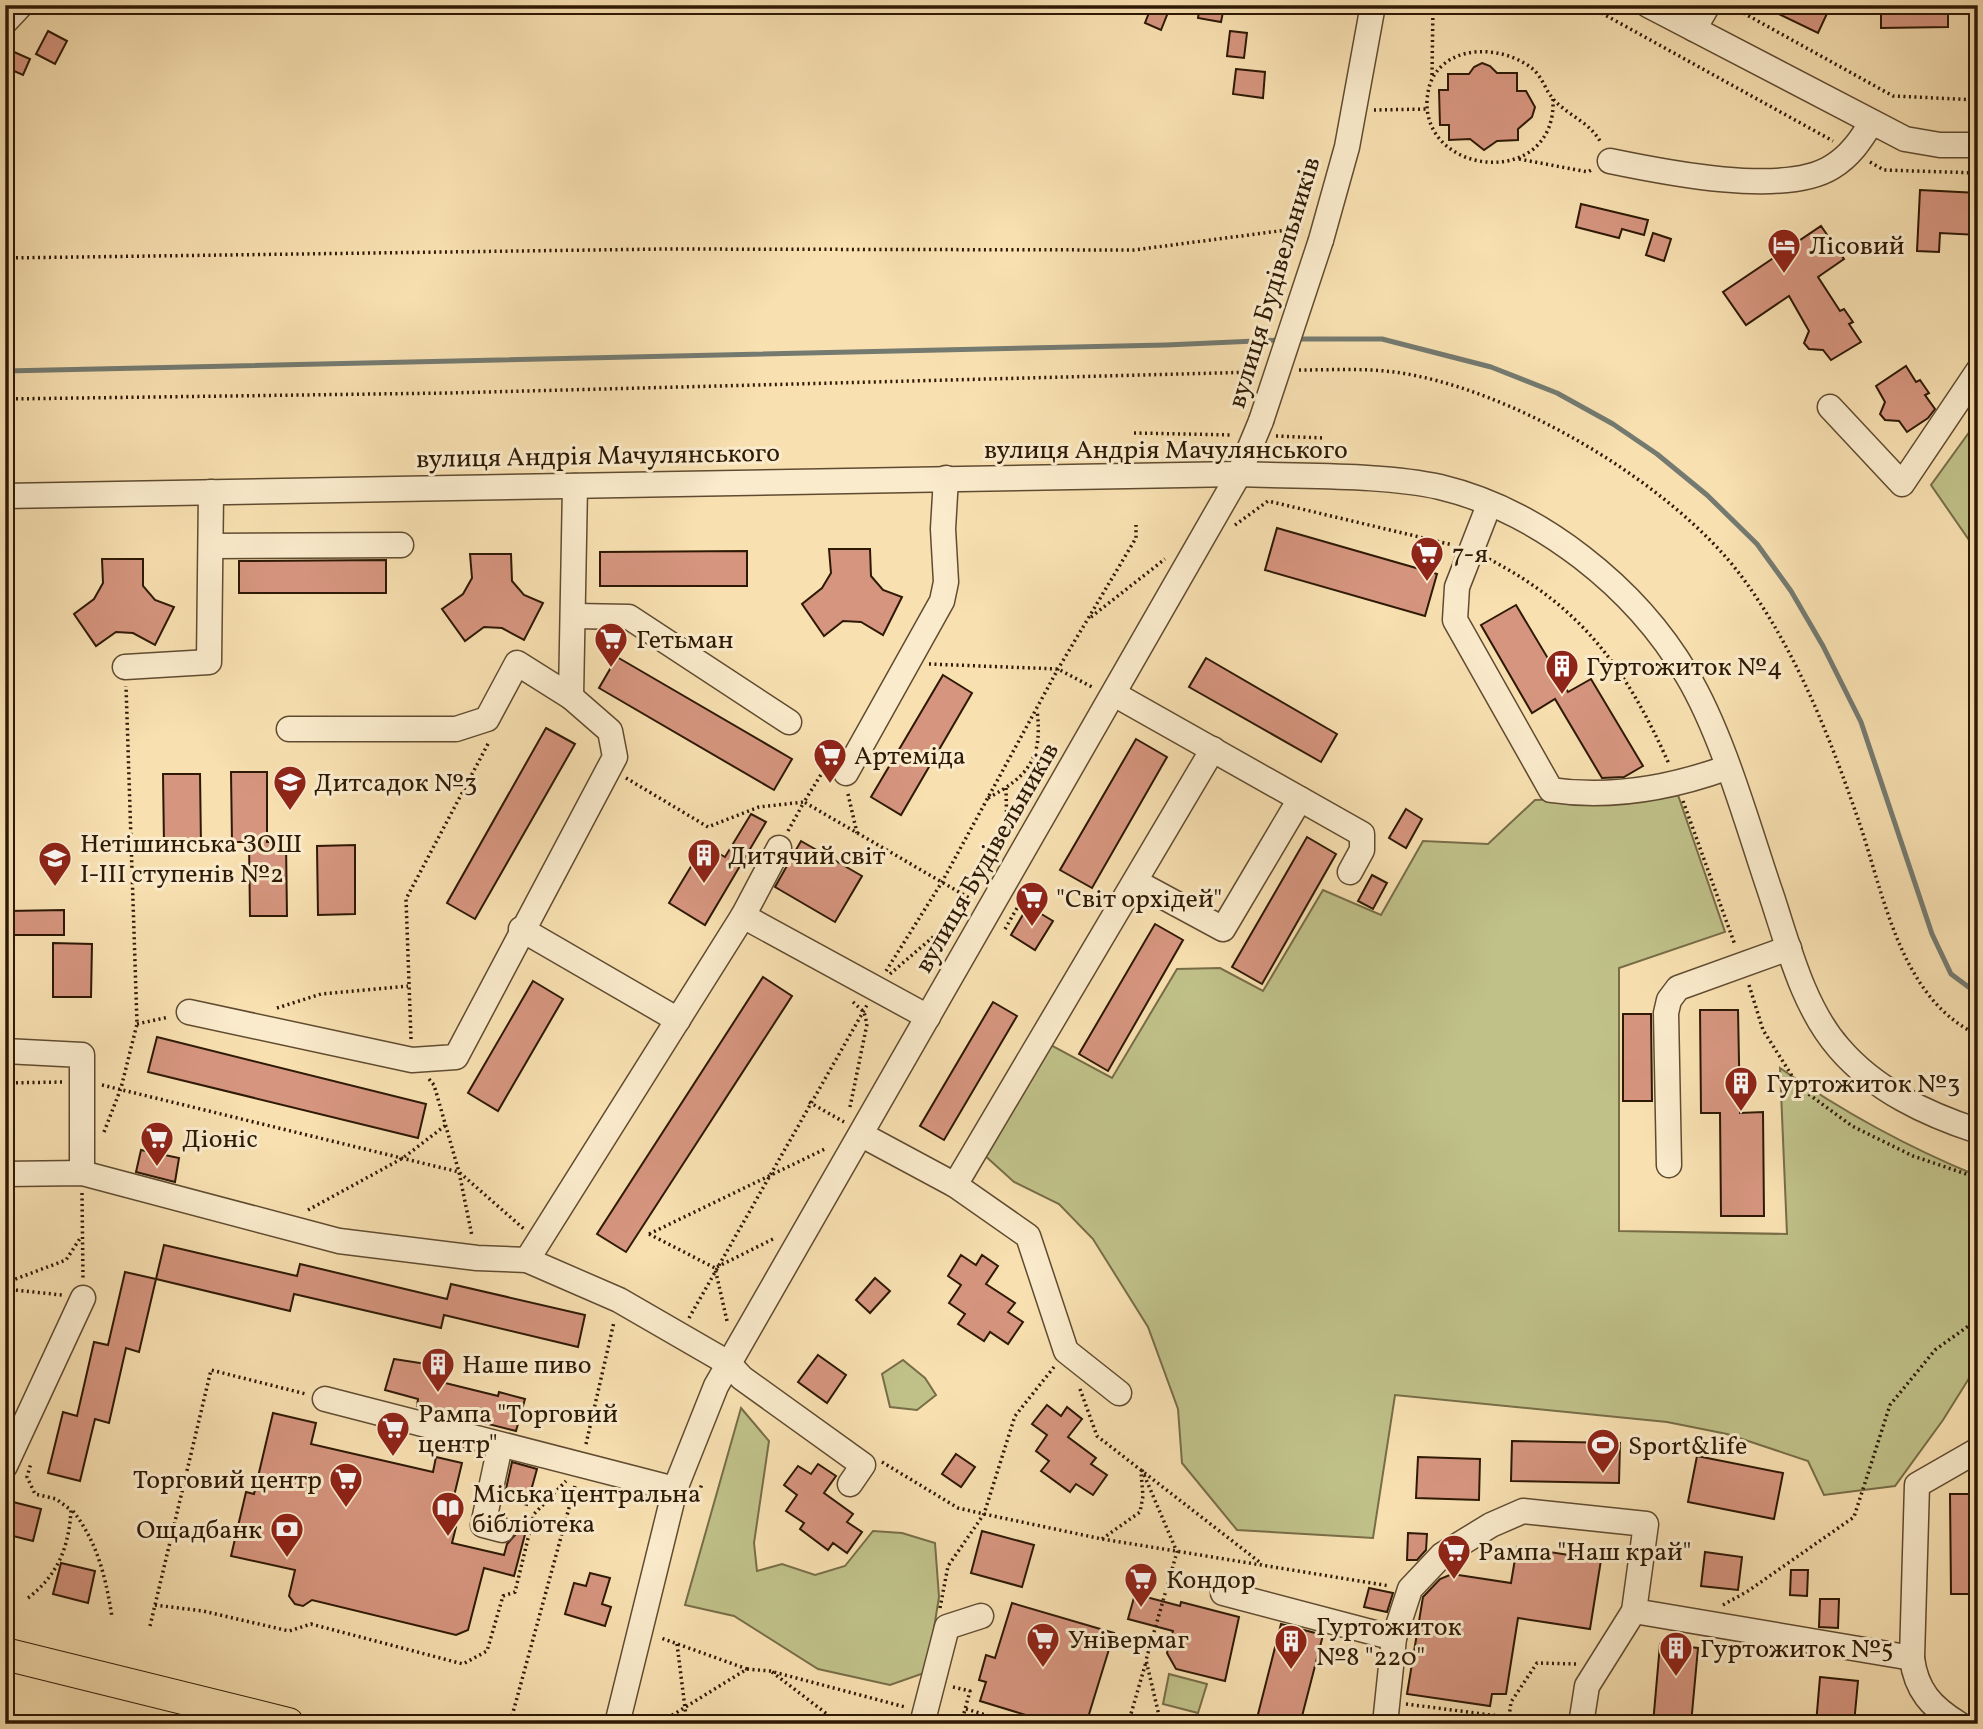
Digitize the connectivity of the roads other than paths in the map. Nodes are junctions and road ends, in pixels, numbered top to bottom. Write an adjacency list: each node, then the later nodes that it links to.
1 (21, 5): 5 (street)
2 (1373, 5): 12 (street, вулиця Будівельників, bridge)
3 (1648, 5): 6 (street)
4 (1708, 5): 6 (street)
5 (5, 22)
6 (1694, 29): 7 (street)
7 (1871, 123): 8 (street); 9 (street)
8 (1978, 145)
9 (1610, 161)
10 (1978, 371): 11 (street)
11 (1830, 407)
12 (1239, 474): 13 (street, вулиця Андрія Мачулянського); 17 (street, вулиця Андрія Мачулянського); 22 (street, вулиця Будівельників)
13 (946, 478): 14 (street, вулиця Андрія Мачулянського); 28 (street)
14 (575, 486): 15 (street, вулиця Андрія Мачулянського); 20 (street)
15 (211, 492): 16 (street, вулиця Андрія Мачулянського); 19 (street)
16 (5, 496)
17 (1489, 505): 27 (street, вулиця Андрія Мачулянського); 27 (street)
18 (401, 545): 19 (street)
19 (211, 546): 21 (street)
20 (575, 615): 23 (street); 24 (street)
21 (125, 667)
22 (1104, 691): 26 (street); 37 (street, вулиця Будівельників)
23 (571, 696): 25 (street); 34 (street)
24 (789, 722)
25 (289, 729)
26 (1213, 749): 29 (street); 32 (street)
27 (1726, 768): 35 (street, вулиця Андрія Мачулянського)
28 (842, 779)
29 (1300, 799): 31 (street); 32 (street)
30 (779, 848): 33 (street)
31 (1350, 872)
32 (1136, 882): 45 (street)
33 (743, 916): 37 (street); 38 (street)
34 (521, 929): 36 (street); 38 (street)
35 (1789, 947): 40 (street, вулиця Андрія Мачулянського); 42 (street)
36 (189, 1012)
37 (928, 1017): 41 (street, вулиця Будівельників)
38 (678, 1020): 46 (street)
39 (5, 1051): 44 (street)
40 (1978, 1131)
41 (862, 1135): 45 (street); 48 (street, вулиця Будівельників)
42 (1669, 1164)
43 (5, 1174): 44 (street)
44 (82, 1174): 46 (street)
45 (956, 1185): 49 (street)
46 (533, 1251): 48 (street)
47 (83, 1298): 53 (street)
48 (728, 1363): 54 (street); 55 (street, вулиця Будівельників)
49 (1119, 1393)
50 (325, 1399): 51 (street)
51 (500, 1446): 55 (street); 56 (street)
52 (1978, 1450): 62 (street)
53 (5, 1466)
54 (857, 1475)
55 (675, 1489): 66 (street, вулиця Будівельників)
56 (502, 1530)
57 (1223, 1593): 60 (street)
58 (1634, 1611): 60 (street); 62 (street); 67 (street)
59 (981, 1616): 64 (street)
60 (1394, 1638): 63 (street)
61 (5, 1654): 65 (main road)
62 (1912, 1658): 68 (street)
63 (1386, 1713)
64 (923, 1718)
65 (280, 1723)
66 (617, 1724)
67 (1581, 1724)
68 (1959, 1724)

